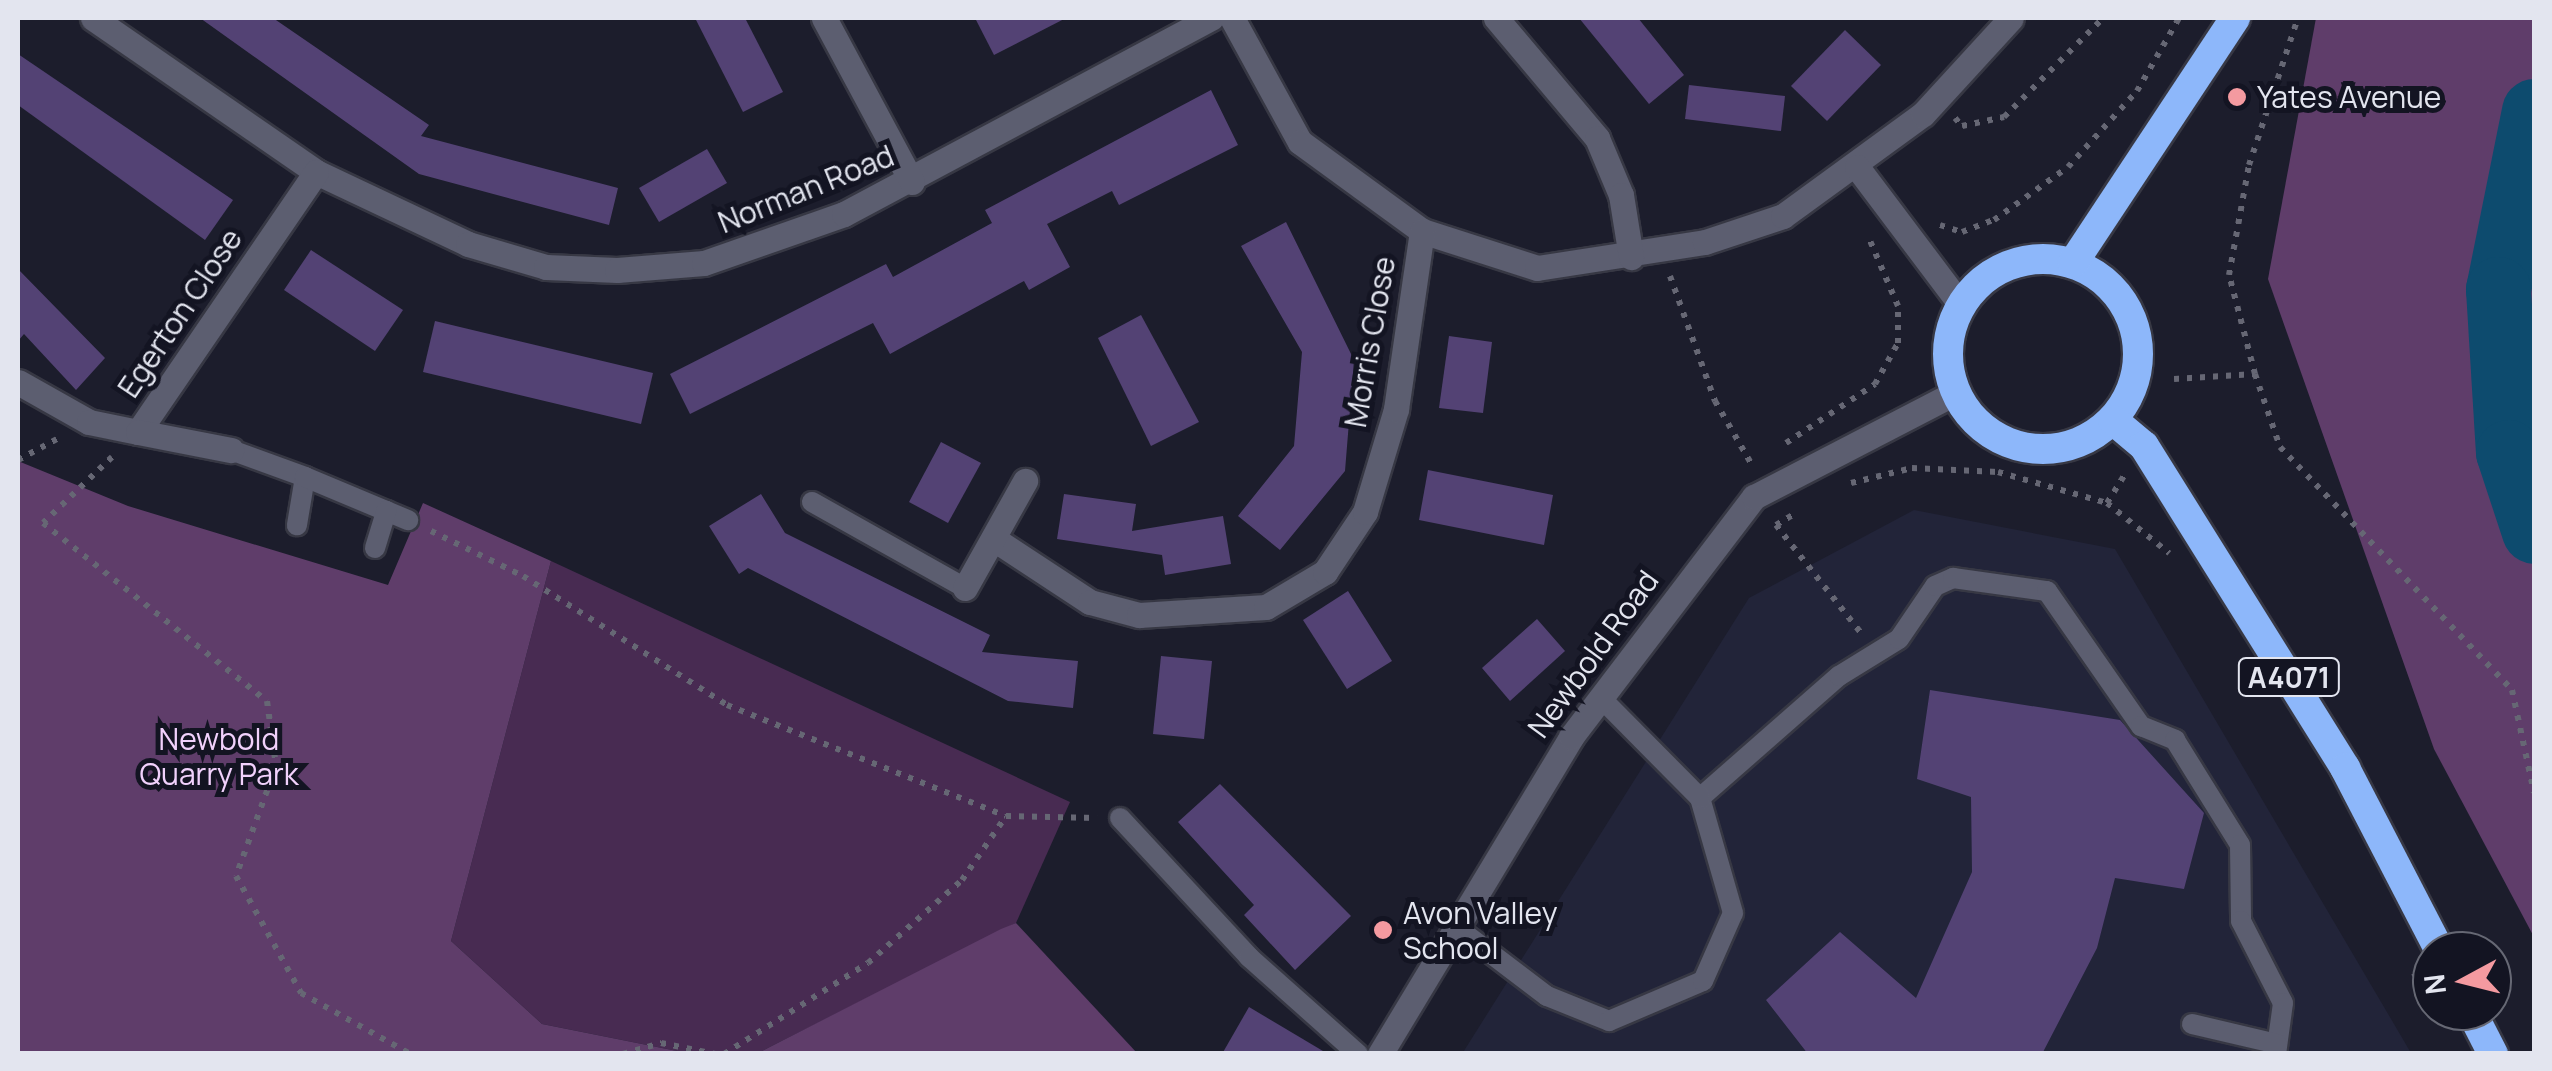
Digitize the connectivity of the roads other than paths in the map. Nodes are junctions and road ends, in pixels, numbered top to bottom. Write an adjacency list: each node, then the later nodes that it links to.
1 (93, 18): 9 (street, Norman Road)
2 (824, 18): 10 (street)
3 (1211, 18): 10 (street, Norman Road)
4 (1232, 18): 11 (street)
5 (1496, 18): 12 (street)
6 (2011, 18): 8 (street)
7 (2235, 18): 13 (highway)
8 (1857, 166): 12 (street); 14 (street)
9 (316, 172): 10 (street, Norman Road); 18 (street, Egerton Close)
10 (912, 182)
11 (1422, 231): 12 (street); 26 (street, Morris Close)
12 (1631, 256)
13 (2073, 263): 14 (highway); 17 (highway)
14 (1961, 305): 16 (highway)
15 (18, 382): 18 (street, Egerton Close)
16 (1955, 393): 17 (highway); 29 (street, Newbold Road)
17 (2113, 420): 33 (highway, A4071)
18 (138, 432): 19 (street)
19 (231, 450): 20 (lane)
20 (306, 477): 23 (lane); 25 (lane)
21 (1025, 481): 26 (street)
22 (812, 502): 28 (lane)
23 (386, 511): 24 (lane); 27 (lane)
24 (408, 520)
25 (297, 525)
26 (997, 541): 28 (street)
27 (375, 548)
28 (965, 588)
29 (1601, 698): 30 (lane); 32 (street, Newbold Road)
30 (1700, 798): 32 (lane); 36 (lane)
31 (1120, 818): 37 (lane)
32 (1456, 927): 38 (street, Newbold Road)
33 (2430, 931)
34 (2192, 1024): 36 (lane)
35 (2481, 1031): 39 (highway)
36 (2277, 1048)
37 (1358, 1054)
38 (1380, 1054)
39 (2493, 1054)

